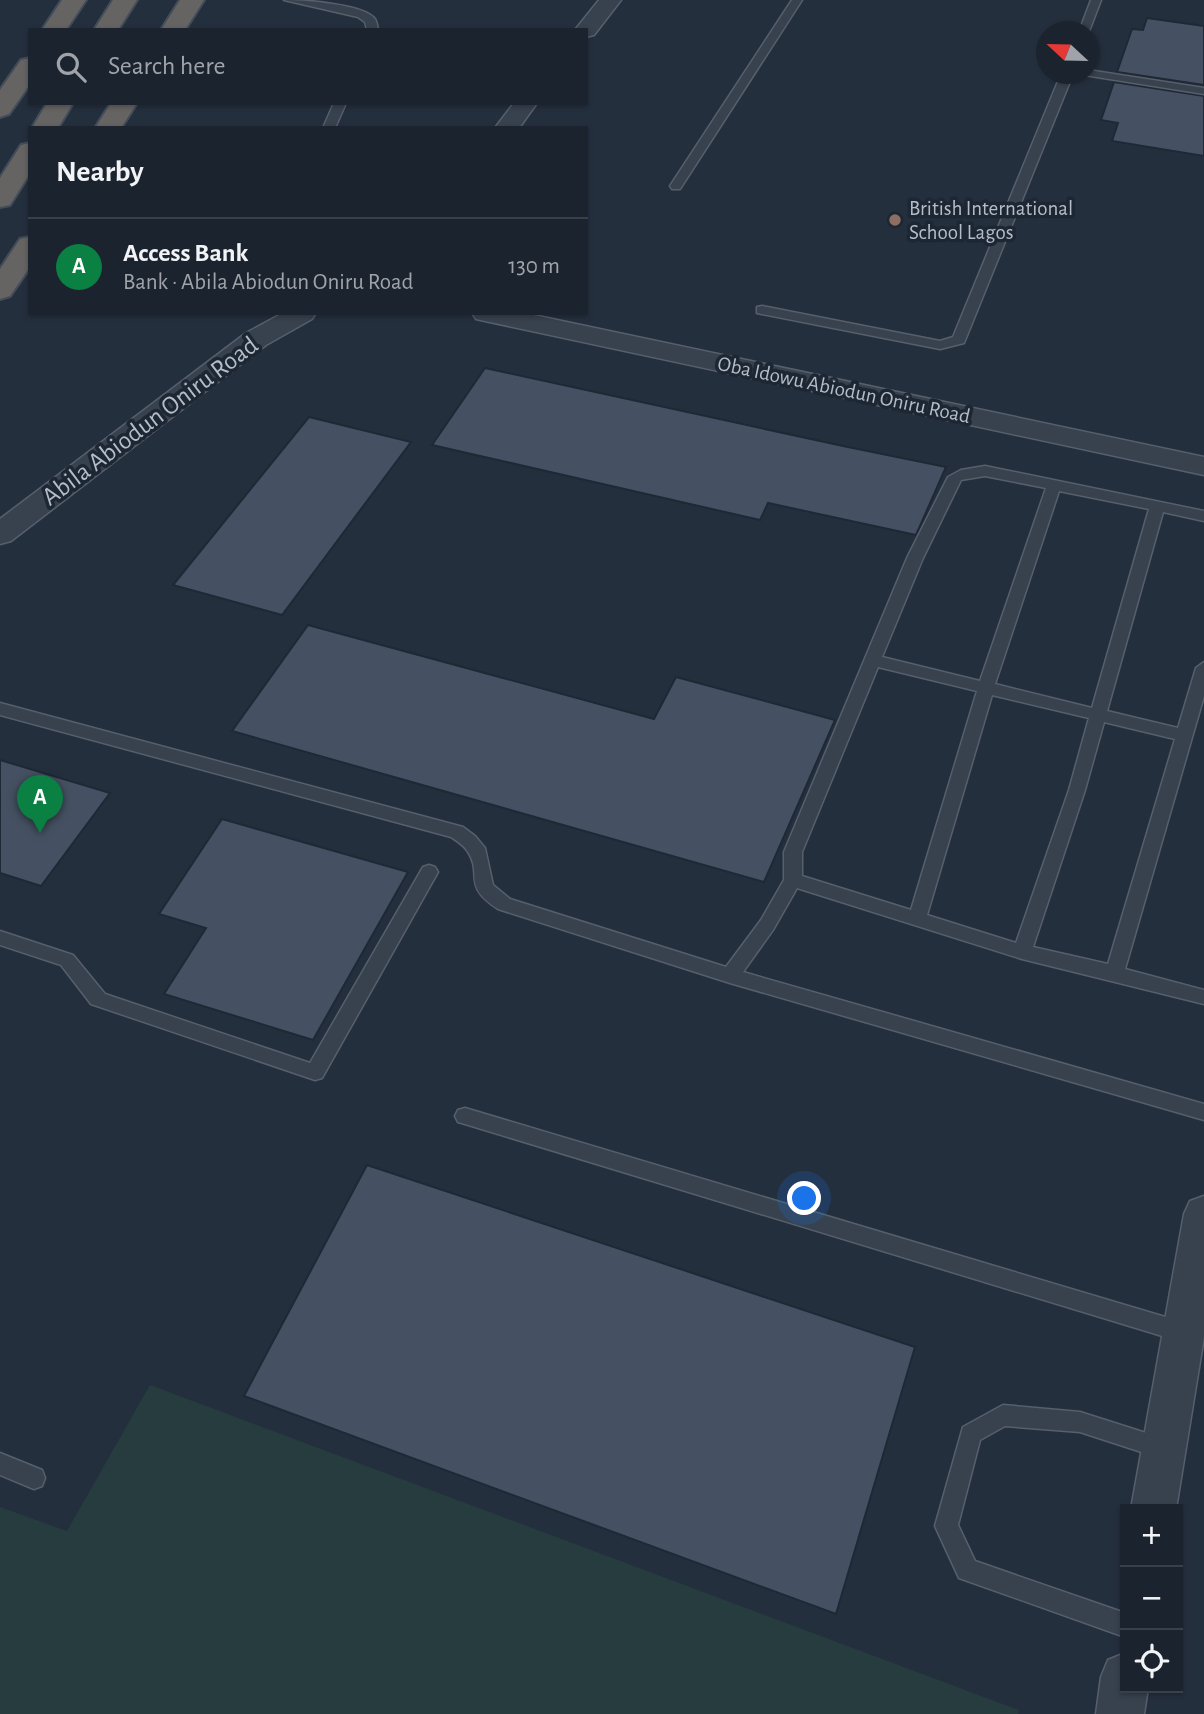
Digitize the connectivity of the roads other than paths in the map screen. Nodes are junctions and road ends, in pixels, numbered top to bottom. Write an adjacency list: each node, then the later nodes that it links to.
1 (74, 0): 9 (highway)
2 (125, 0): 10 (highway)
3 (192, 0): 11 (highway)
4 (289, 0): 12 (lane)
5 (610, 0): 13 (street)
6 (797, 0): 28 (lane)
7 (1096, 0): 8 (lane)
8 (1088, 21)
9 (55, 28)
10 (107, 28)
11 (174, 28)
12 (372, 28)
13 (588, 28)
14 (28, 68): 22 (highway)
15 (1099, 75): 17 (lane)
16 (1064, 84): 32 (lane)
17 (1204, 91)
18 (59, 105): 23 (highway)
19 (123, 105): 24 (highway)
20 (339, 105): 25 (lane)
21 (524, 105): 26 (street)
22 (0, 109)
23 (46, 126)
24 (109, 126)
25 (329, 126)
26 (509, 126)
27 (28, 155): 29 (highway)
28 (676, 186)
29 (0, 199)
30 (28, 248): 31 (highway)
31 (0, 290)
32 (762, 310)
33 (300, 315): 39 (street, Abila Abiodun Oniru Road)
34 (494, 315): 35 (street, Oba Idowu Abiodun Oniru Road)
35 (1204, 466)
36 (1054, 485): 37 (lane); 40 (lane); 42 (lane)
37 (1157, 506): 38 (lane); 44 (lane)
38 (1204, 516)
39 (0, 534)
40 (872, 660): 42 (lane); 47 (lane)
41 (1204, 668): 45 (lane)
42 (986, 687): 44 (lane); 48 (lane)
43 (0, 709): 52 (lane)
44 (1098, 715): 45 (lane); 50 (lane)
45 (1185, 736): 51 (lane)
46 (429, 872): 49 (lane)
47 (793, 880): 48 (lane); 52 (lane)
48 (918, 919): 50 (lane)
49 (0, 938)
50 (1022, 952): 51 (lane)
51 (1115, 973): 53 (lane)
52 (730, 976): 54 (lane)
53 (1204, 997)
54 (1204, 1112)
55 (465, 1116): 57 (lane)
56 (1204, 1214): 57 (street)
57 (1182, 1332): 58 (street)
58 (1163, 1448): 61 (street); 62 (lane)
59 (0, 1464): 60 (lane)
60 (34, 1478)
61 (1154, 1504)
62 (1120, 1623)
63 (1122, 1693): 64 (street)
64 (1119, 1714)

